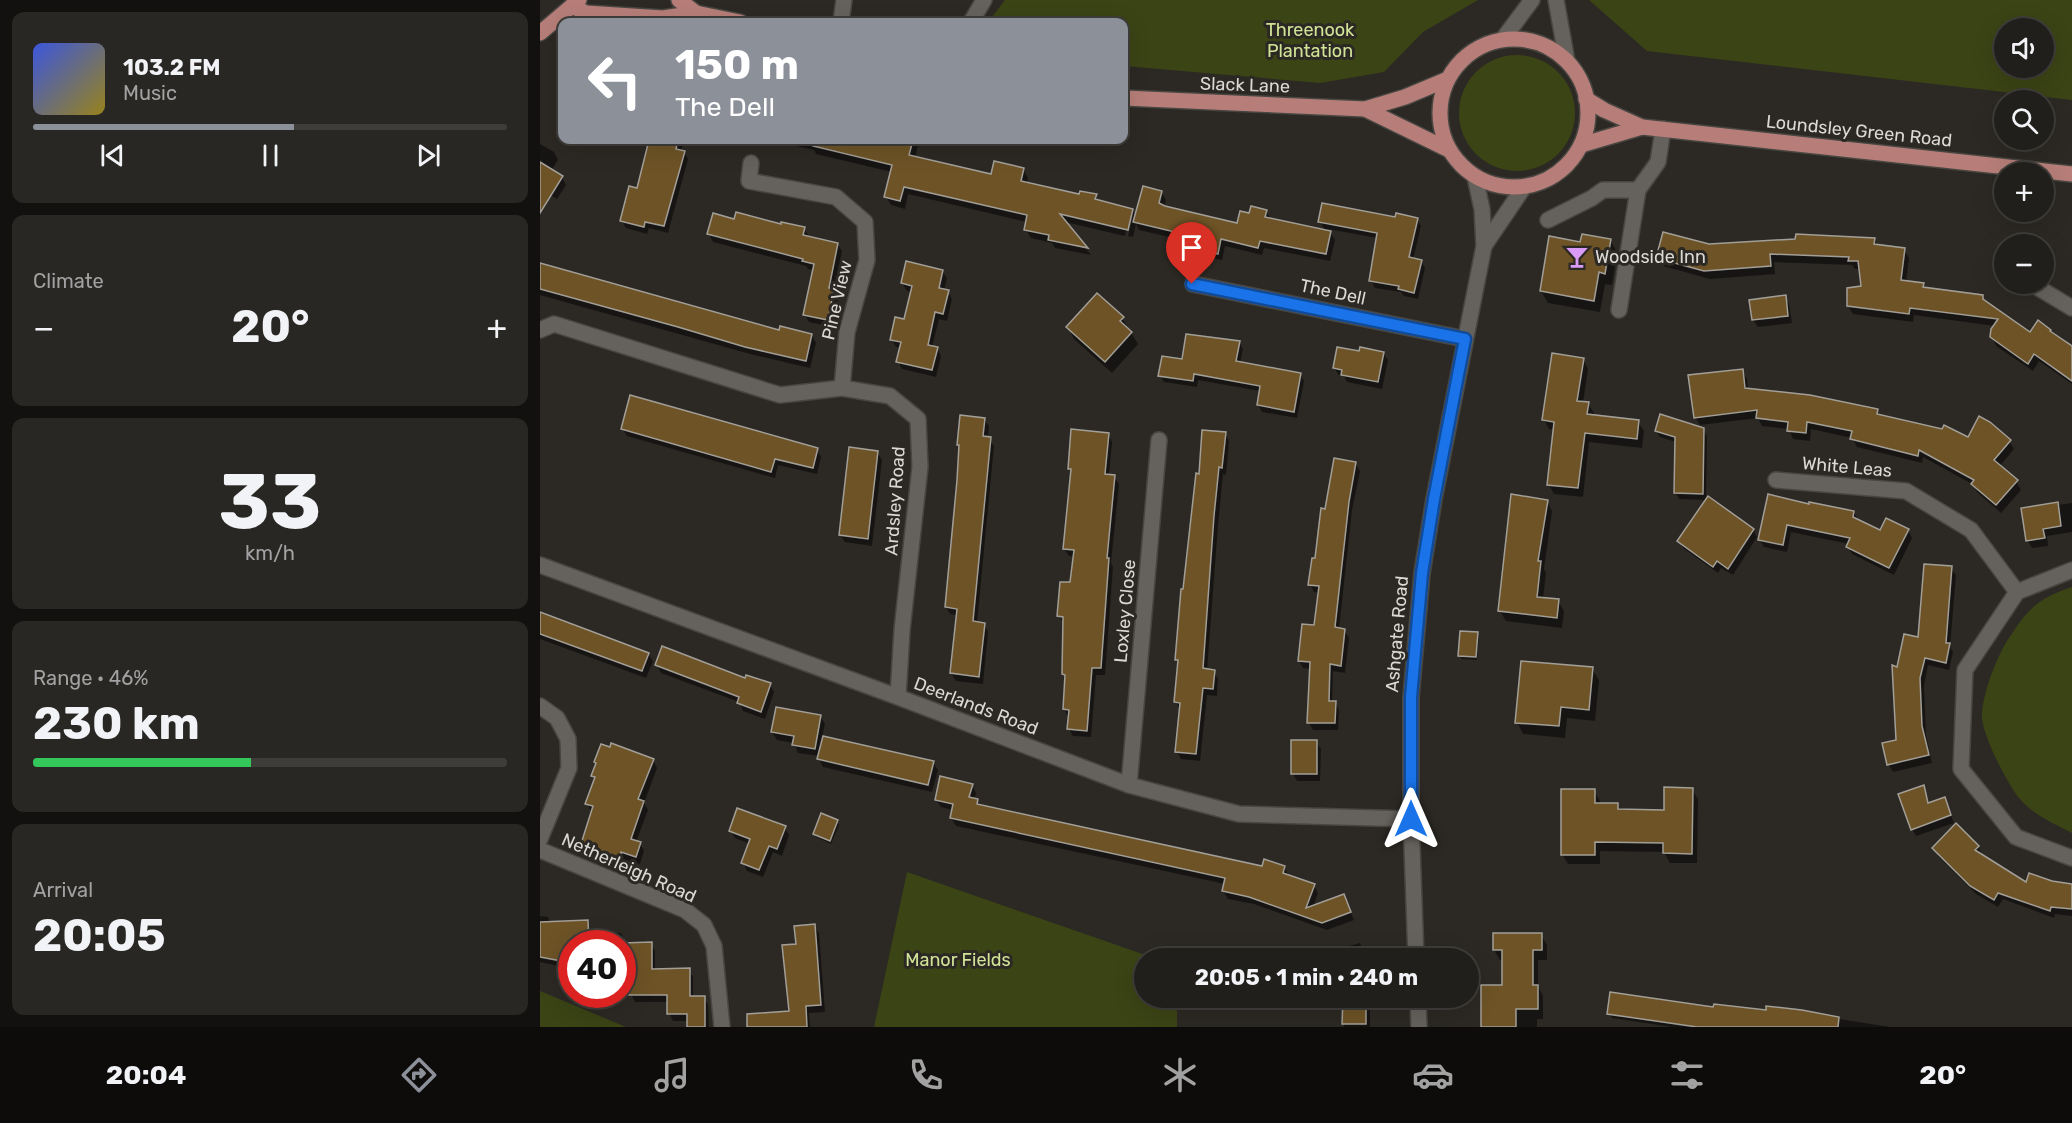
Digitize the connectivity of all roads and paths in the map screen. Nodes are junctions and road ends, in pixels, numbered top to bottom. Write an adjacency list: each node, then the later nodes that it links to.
1 (679, 0): 7 (main road)
2 (844, 0): 9 (street)
3 (984, 0): 10 (street)
4 (1532, 0): 12 (street)
5 (1556, 0): 13 (street)
6 (575, 3): 7 (main road); 11 (main road)
7 (696, 13): 8 (main road)
8 (720, 18)
9 (842, 18)
10 (973, 18)
11 (540, 33)
12 (1503, 39): 13 (main road); 14 (main road)
13 (1567, 61): 16 (main road)
14 (1448, 79): 17 (main road, Slack Lane); 21 (main road)
15 (1128, 98): 17 (main road, Slack Lane)
16 (1586, 99): 18 (main road, Loundsley Green Road); 20 (main road)
17 (1365, 109): 21 (main road, Slack Lane)
18 (1642, 127): 19 (main road, Loundsley Green Road); 20 (main road, Loundsley Green Road)
19 (1663, 129): 23 (main road, Loundsley Green Road); 26 (street)
20 (1581, 145): 25 (main road)
21 (1449, 150): 24 (main road)
22 (751, 163): 35 (street, Pine View)
23 (2072, 174)
24 (1475, 177): 25 (main road); 28 (street, Ashgate Road)
25 (1524, 187): 28 (street, Ashgate Road)
26 (1638, 190): 27 (street); 32 (street)
27 (1548, 220)
28 (1484, 246): 34 (street, Ashgate Road)
29 (1192, 284): 34 (street, The Dell)
30 (2049, 294): 31 (street)
31 (2072, 308)
32 (1619, 310)
33 (540, 330): 35 (street, Ardsley Road)
34 (1465, 339): 44 (street, Ashgate Road)
35 (842, 388): 41 (street, Ardsley Road)
36 (1158, 440): 43 (street, Loxley Close)
37 (1776, 480): 40 (street, White Leas)
38 (540, 565): 41 (street, Deerlands Road)
39 (2072, 570): 40 (street)
40 (2017, 592): 47 (street)
41 (898, 697): 43 (street, Deerlands Road)
42 (540, 706): 45 (street, Netherleigh Road)
43 (1130, 785): 44 (street, Deerlands Road)
44 (1411, 819): 48 (street, Ashgate Road)
45 (540, 839)
46 (540, 850): 50 (street, Netherleigh Road)
47 (2072, 858)
48 (1416, 948)
49 (1418, 1008): 51 (street)
50 (722, 1027)
51 (1419, 1027)

